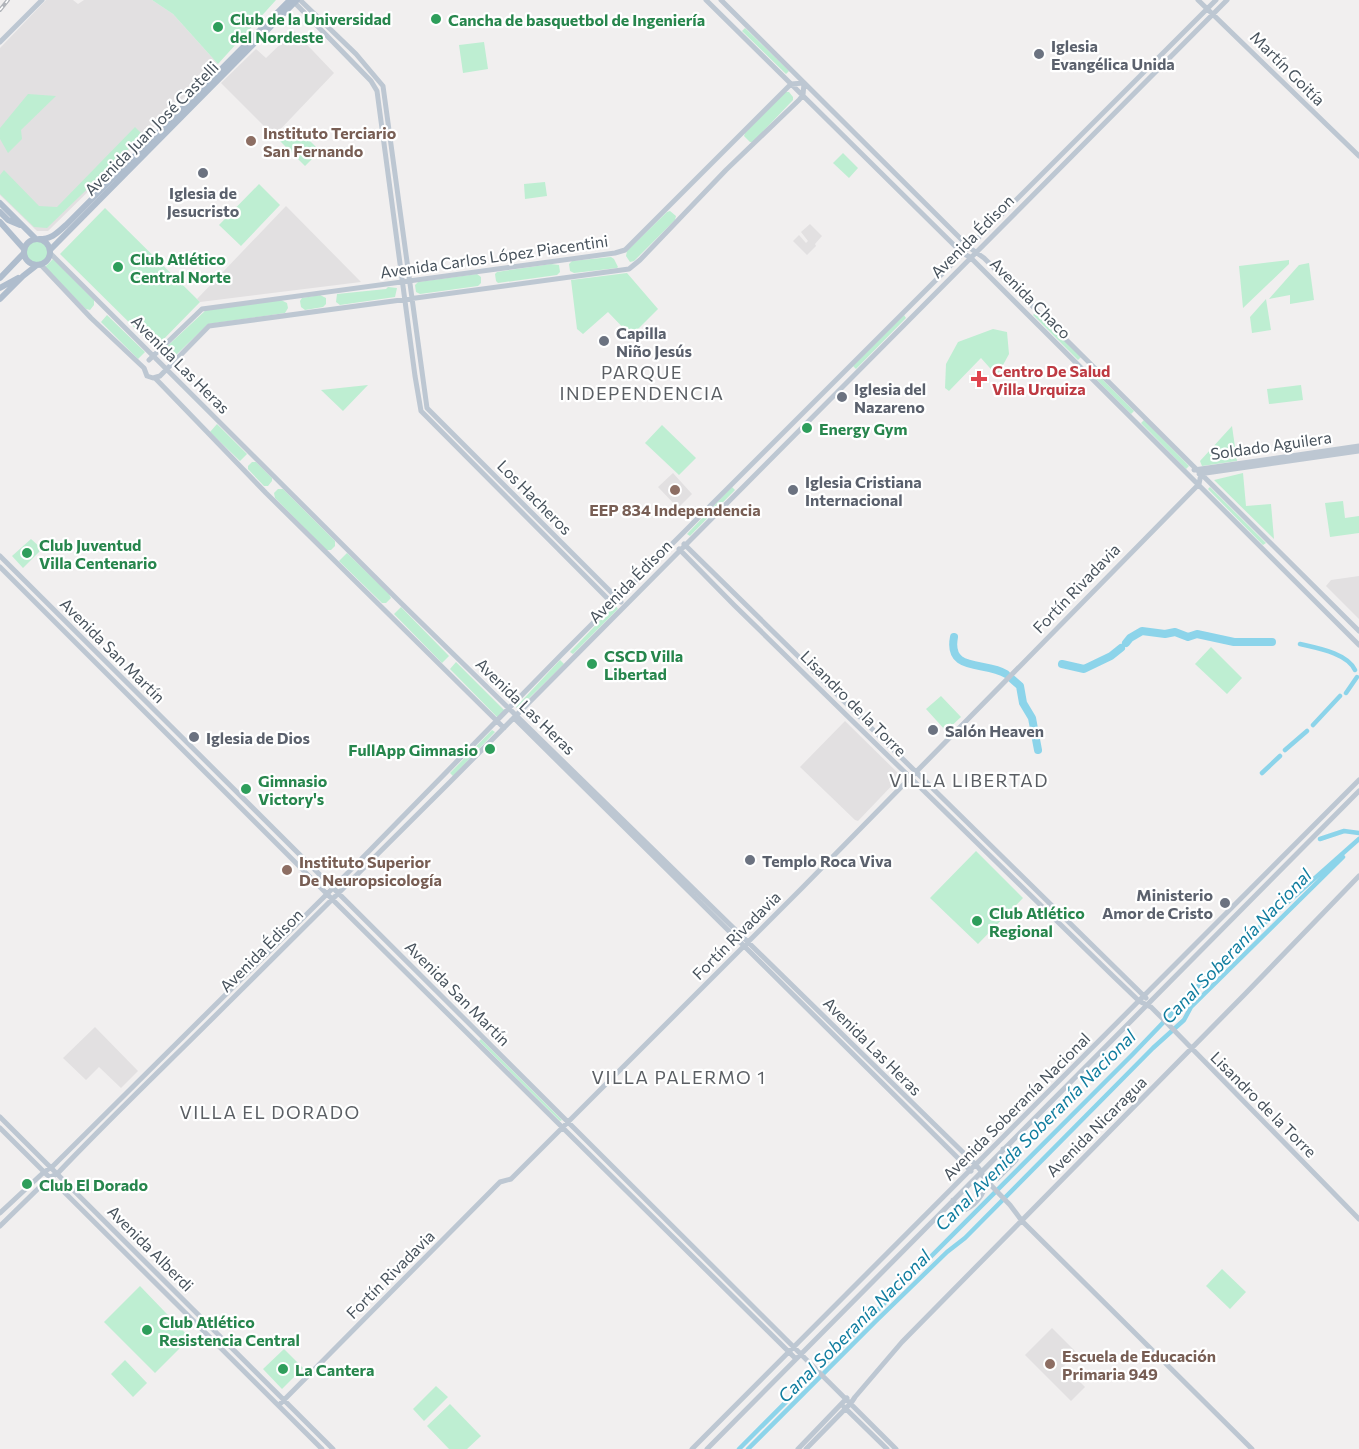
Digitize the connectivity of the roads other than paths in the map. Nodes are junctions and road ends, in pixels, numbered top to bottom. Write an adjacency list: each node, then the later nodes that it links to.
1 (42, 0): 10 (main road)
2 (706, 0): 12 (main road)
3 (721, 0): 11 (main road, Avenida Chaco)
4 (1198, 0): 8 (main road, Martín Goitía)
5 (1216, 0): 8 (main road, Avenida Édison)
6 (1227, 0): 9 (main road, Avenida Édison)
7 (295, 1): 21 (main road, Avenida Juan José Castelli); 24 (main road, Avenida Juan José Castelli); 31 (main road); 32 (main road)
8 (1207, 9): 9 (main road, Martín Goitía); 22 (main road, Avenida Édison)
9 (1213, 14): 14 (main road, Martín Goitía); 22 (main road, Avenida Édison)
10 (0, 42)
11 (804, 83): 12 (main road); 13 (main road); 22 (main road, Avenida Chaco)
12 (791, 84): 13 (main road); 31 (main road, Avenida Carlos López Piacentini)
13 (803, 95): 25 (main road); 35 (main road, Avenida Carlos López Piacentini)
14 (1359, 156)
15 (0, 203): 19 (main road)
16 (0, 212): 17 (main road)
17 (8, 220): 19 (main road); 20 (main road)
18 (0, 222): 20 (main road)
19 (23, 226): 21 (main road)
20 (13, 235): 23 (main road)
21 (38, 239): 23 (main road); 24 (main road)
22 (973, 249): 25 (main road, Avenida Édison); 26 (main road, Avenida Édison); 41 (main road, Avenida Chaco)
23 (24, 251): 27 (main road); 28 (main road)
24 (50, 251): 28 (main road); 37 (main road, Avenida Las Heras)
25 (962, 254): 26 (main road, Avenida Chaco); 44 (main road, Avenida Édison)
26 (970, 256): 42 (main road, Avenida Chaco); 45 (main road, Avenida Édison)
27 (13, 265): 30 (main road); 33 (main road)
28 (39, 265): 29 (main road); 38 (main road, Avenida Las Heras)
29 (23, 276): 33 (main road); 34 (main road)
30 (0, 278)
31 (409, 280): 32 (main road, Avenida Carlos López Piacentini); 35 (main road)
32 (402, 282): 36 (main road); 37 (main road, Avenida Carlos López Piacentini)
33 (2, 286)
34 (0, 298)
35 (411, 298): 36 (main road, Avenida Carlos López Piacentini); 49 (main road, Los Hacheros)
36 (404, 299): 37 (main road, Avenida Carlos López Piacentini); 50 (main road, Los Hacheros)
37 (159, 364): 38 (main road, Avenida Carlos López Piacentini); 39 (main road, Avenida Carlos López Piacentini); 55 (main road, Avenida Las Heras)
38 (144, 368): 39 (main road, Avenida Las Heras)
39 (153, 378): 57 (main road, Avenida Las Heras)
40 (1359, 448): 41 (main road, Soldado Aguilera)
41 (1199, 472): 42 (main road, Soldado Aguilera); 43 (main road); 53 (main road, Avenida Chaco)
42 (1189, 473): 43 (main road, Avenida Chaco)
43 (1199, 484): 54 (main road, Avenida Chaco); 59 (main road, Fortín Rivadavia)
44 (677, 541): 45 (main road, Lisandro de la Torre); 46 (main road, Lisandro de la Torre); 49 (main road, Avenida Édison)
45 (685, 544): 46 (main road, Avenida Édison); 59 (main road, Lisandro de la Torre)
46 (680, 549): 51 (main road, Avenida Édison); 60 (main road, Lisandro de la Torre)
47 (0, 555): 64 (main road, Avenida San Martín)
48 (0, 567): 65 (main road, Avenida San Martín)
49 (619, 599): 50 (main road, Avenida Édison); 51 (main road, Los Hacheros)
50 (613, 605): 52 (main road, Los Hacheros); 55 (main road, Avenida Édison)
51 (625, 605): 52 (main road, Avenida Édison)
52 (619, 610): 56 (main road, Avenida Édison)
53 (1359, 631)
54 (1359, 645)
55 (509, 709): 56 (main road, Avenida Las Heras); 57 (main road, Avenida Édison)
56 (515, 716): 58 (main road, Avenida Édison); 66 (main road, Avenida Las Heras)
57 (497, 722): 58 (main road, Avenida Las Heras); 64 (main road, Avenida Édison)
58 (504, 728): 64 (main road, Avenida Édison)
59 (916, 770): 60 (main road, Fortín Rivadavia); 67 (main road, Lisandro de la Torre)
60 (910, 777): 66 (main road, Fortín Rivadavia); 68 (main road, Lisandro de la Torre)
61 (1359, 780): 67 (main road, Avenida Soberanía Nacional)
62 (1359, 791): 69 (main road, Avenida Soberanía Nacional)
63 (1359, 876): 70 (main road, Avenida Nicaragua)
64 (335, 890): 65 (main road, Avenida Édison); 74 (main road, Avenida San Martín)
65 (330, 896): 76 (main road, Avenida San Martín); 78 (main road, Avenida Édison); 81 (main road, Avenida Édison)
66 (746, 945): 74 (main road, Fortín Rivadavia); 79 (main road, Avenida Las Heras)
67 (1145, 995): 68 (main road, Avenida Soberanía Nacional); 69 (main road, Lisandro de la Torre)
68 (1139, 1001): 69 (main road, Lisandro de la Torre); 72 (main road, Avenida Soberanía Nacional)
69 (1149, 1005): 70 (main road, Lisandro de la Torre); 71 (main road, Avenida Soberanía Nacional)
70 (1191, 1049): 86 (main road, Lisandro de la Torre); 87 (main road, Avenida Nicaragua)
71 (1073, 1079): 72 (main road); 77 (main road, Avenida Soberanía Nacional)
72 (1039, 1102): 79 (main road, Avenida Soberanía Nacional)
73 (0, 1117): 78 (main road, Avenida Alberdi)
74 (569, 1122): 76 (main road, Fortín Rivadavia); 91 (main road, Avenida San Martín)
75 (0, 1128): 80 (main road, Avenida Alberdi)
76 (563, 1129): 92 (main road, Avenida San Martín); 95 (main road, Fortín Rivadavia)
77 (1003, 1149): 82 (main road, Avenida Soberanía Nacional); 82 (main road)
78 (52, 1167): 80 (main road, Avenida Édison); 81 (main road, Avenida Alberdi)
79 (973, 1168): 82 (main road, Avenida Las Heras); 89 (main road, Avenida Soberanía Nacional)
80 (44, 1172): 83 (main road, Avenida Alberdi); 85 (main road, Avenida Édison)
81 (57, 1174): 83 (main road, Avenida Édison); 95 (main road, Avenida Alberdi)
82 (981, 1176): 84 (main road, Avenida Soberanía Nacional); 84 (main road); 87 (main road, Avenida Las Heras)
83 (50, 1177): 88 (main road); 97 (main road, Avenida Alberdi)
84 (953, 1200): 90 (main road, Avenida Soberanía Nacional)
85 (0, 1214)
86 (1359, 1219)
87 (1022, 1221): 96 (main road, Avenida Nicaragua); 107 (main road, Avenida Las Heras)
88 (0, 1226)
89 (899, 1243): 90 (main road); 91 (main road, Avenida Soberanía Nacional)
90 (873, 1280): 93 (main road, Avenida Soberanía Nacional)
91 (794, 1346): 92 (main road, Avenida Soberanía Nacional); 93 (main road, Avenida San Martín)
92 (789, 1352): 94 (main road, Avenida San Martín); 101 (main road, Avenida Soberanía Nacional)
93 (801, 1352): 94 (main road, Avenida Soberanía Nacional); 96 (main road, Avenida San Martín)
94 (795, 1358): 102 (main road, Avenida Soberanía Nacional)
95 (284, 1399): 97 (main road, Fortín Rivadavia); 100 (main road, Avenida Alberdi)
96 (848, 1401): 98 (main road, Avenida Nicaragua); 106 (main road, Avenida San Martín)
97 (279, 1405): 99 (main road, Avenida Alberdi)
98 (843, 1406): 103 (main road, Avenida Nicaragua); 104 (main road, Avenida Nicaragua); 105 (main road)
99 (322, 1449)
100 (333, 1449)
101 (692, 1449)
102 (707, 1449)
103 (798, 1449)
104 (806, 1449)
105 (887, 1449)
106 (897, 1449)
107 (1252, 1449)

